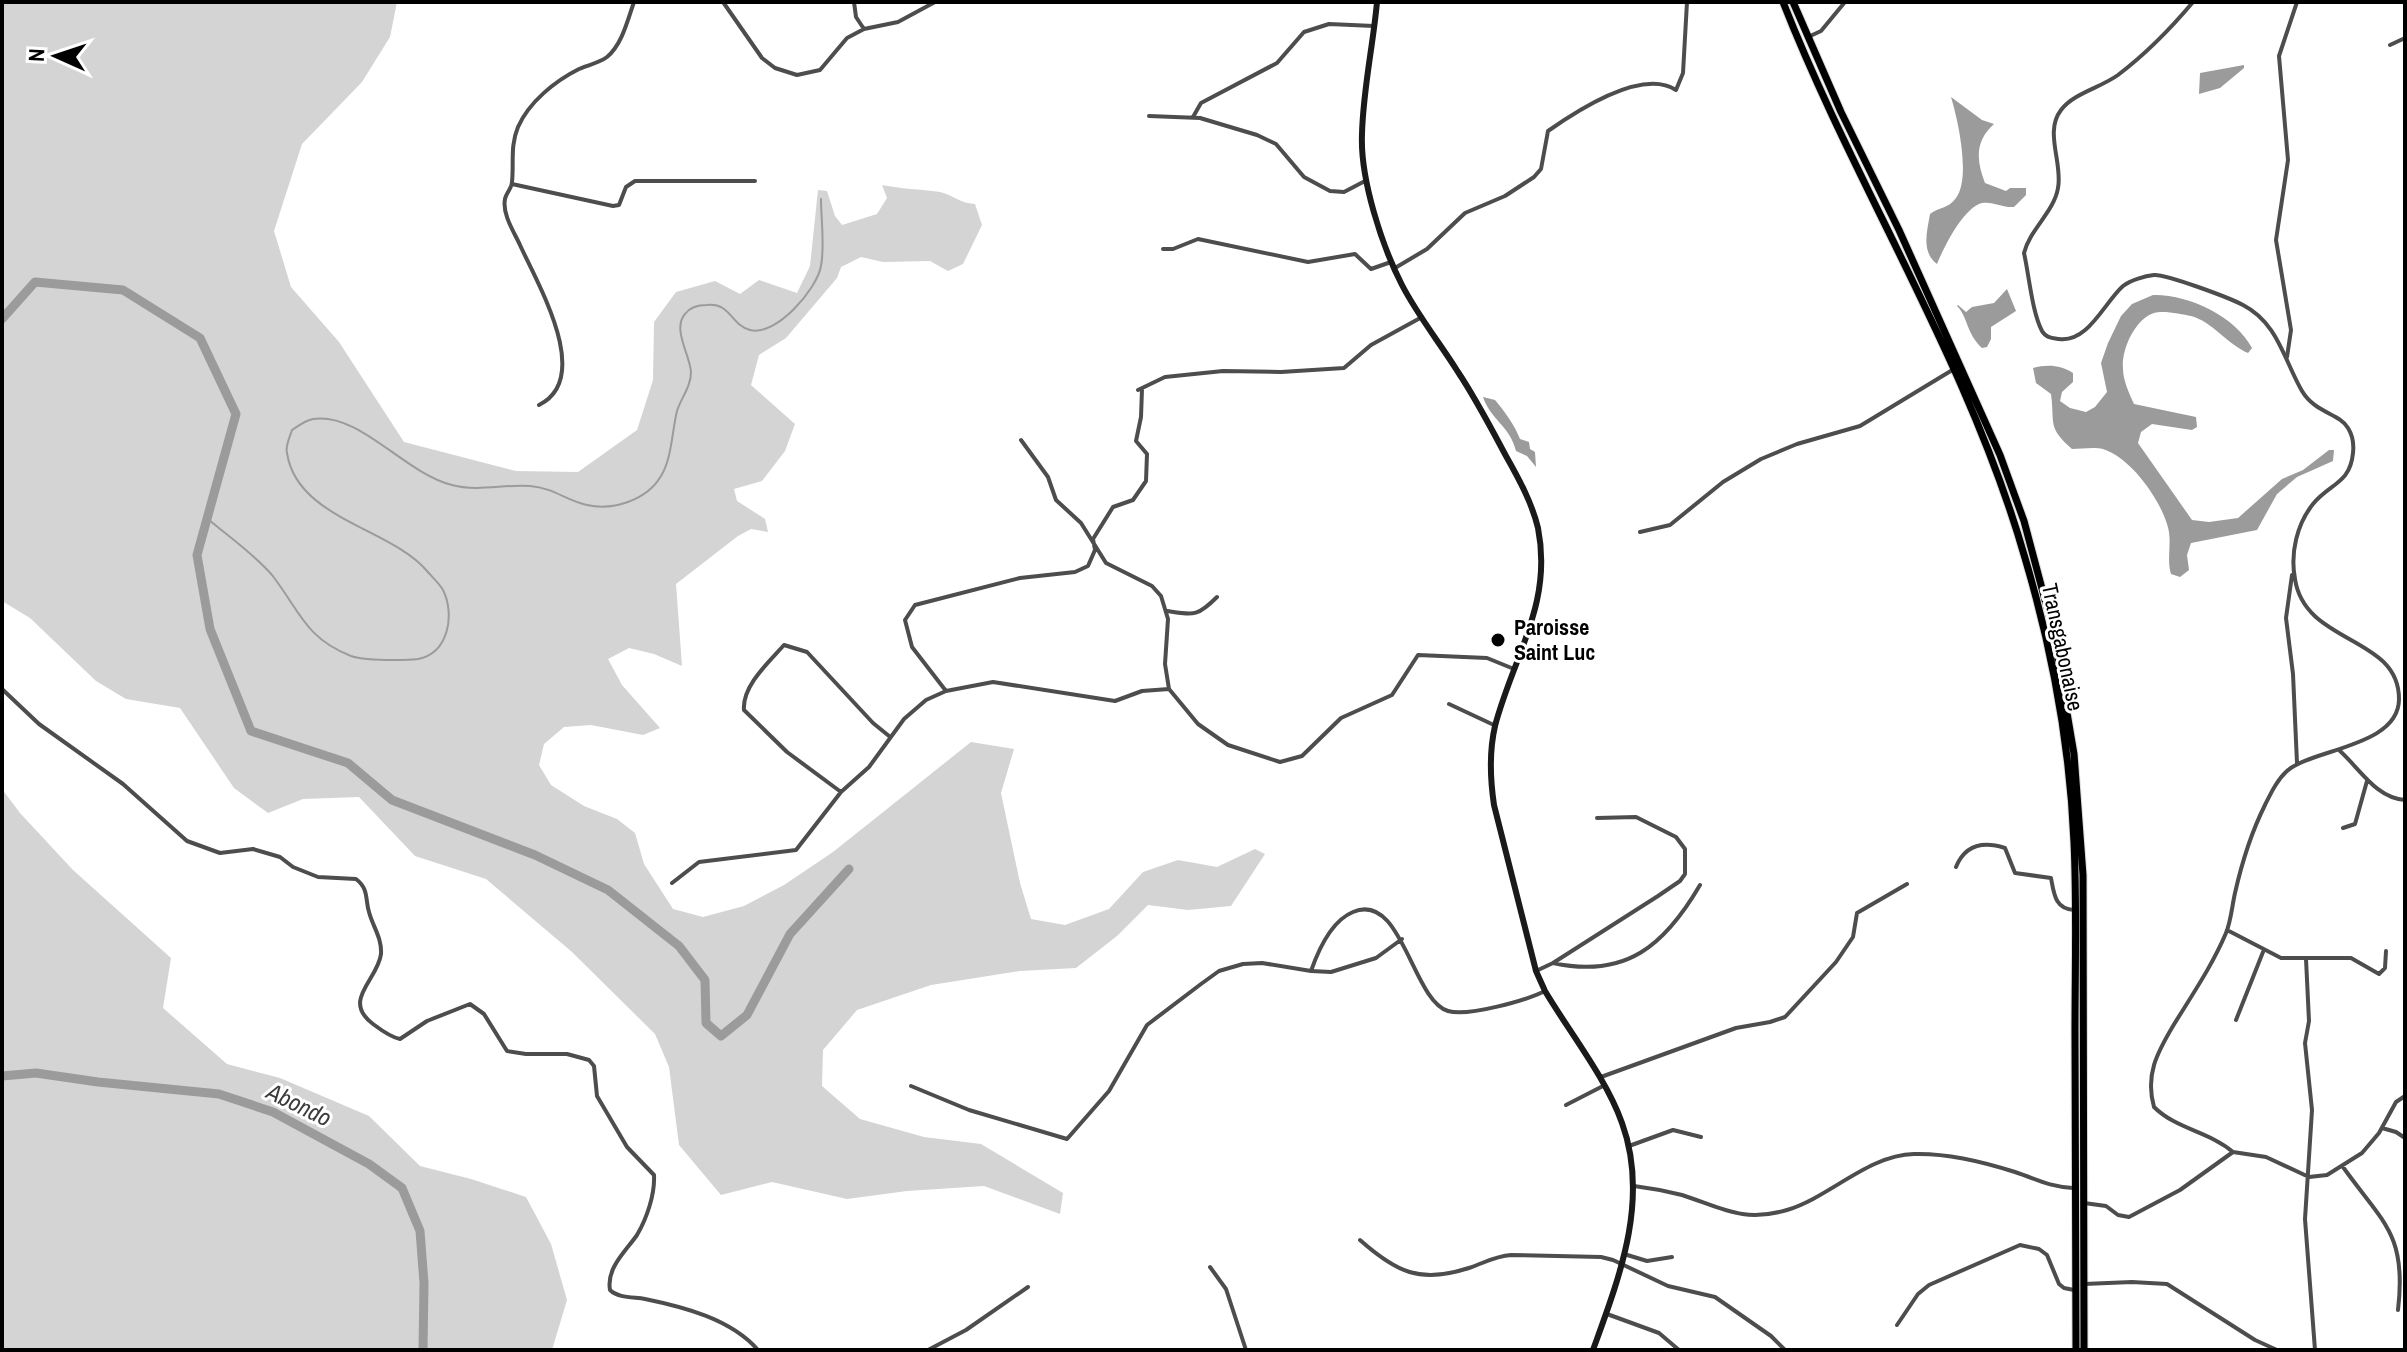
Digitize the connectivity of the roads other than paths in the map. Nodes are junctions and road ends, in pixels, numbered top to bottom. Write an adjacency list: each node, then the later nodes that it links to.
1 (634, 2): 21 (street)
2 (723, 2): 13 (street)
3 (854, 2): 13 (street)
4 (935, 2): 13 (street)
5 (1377, 2): 12 (street)
6 (1687, 2): 23 (street)
7 (1783, 2): 26 (highway, Transgabonaise)
8 (1793, 2): 14 (highway, Transgabonaise)
9 (1845, 2): 14 (street)
10 (2193, 2): 25 (street)
11 (2297, 2): 25 (street)
12 (1374, 26): 18 (street); 19 (street)
13 (864, 29)
14 (1808, 37): 26 (highway, Transgabonaise)
15 (2405, 38): 16 (street)
16 (2390, 45)
17 (1149, 116): 18 (street)
18 (1193, 117): 19 (street)
19 (1368, 180): 23 (street)
20 (755, 181): 21 (street)
21 (512, 184): 27 (street)
22 (1163, 249): 23 (street)
23 (1393, 265): 24 (street)
24 (1422, 317): 30 (street); 34 (street)
25 (2287, 360): 31 (street)
26 (1957, 367): 29 (street); 52 (highway, Transgabonaise); 77 (highway, Transgabonaise)
27 (539, 405)
28 (1021, 440): 30 (street)
29 (1640, 532)
30 (1093, 539): 33 (street); 37 (street)
31 (2293, 564): 41 (street); 42 (street)
32 (1217, 597): 33 (street)
33 (1167, 611): 36 (street)
34 (1516, 670): 36 (street); 39 (street)
35 (2, 689): 89 (street)
36 (1169, 689): 37 (street)
37 (946, 691): 40 (street)
38 (1449, 704): 39 (street)
39 (1496, 726): 60 (street)
40 (889, 736): 44 (street); 44 (street)
41 (2340, 751): 42 (street); 43 (street)
42 (2297, 763): 53 (street)
43 (2367, 780): 45 (street); 47 (street)
44 (841, 792): 49 (street)
45 (2405, 800)
46 (1597, 818): 58 (street)
47 (2343, 828)
48 (1956, 867): 52 (street)
49 (672, 883)
50 (1907, 884): 63 (street)
51 (1700, 885): 58 (street)
52 (2076, 910): 76 (highway, Transgabonaise)
53 (2227, 930): 55 (street); 72 (street)
54 (1402, 939): 59 (street); 59 (street); 61 (street)
55 (2264, 951): 57 (street); 62 (street)
56 (2386, 951): 57 (street)
57 (2306, 959): 74 (street)
58 (1553, 963): 60 (street)
59 (1311, 971): 64 (street)
60 (1536, 971): 61 (street)
61 (1545, 991): 63 (street)
62 (2236, 1020)
63 (1598, 1078): 65 (street)
64 (911, 1086)
65 (1603, 1086): 67 (street); 71 (street)
66 (2405, 1096): 68 (street)
67 (1566, 1105)
68 (2382, 1128): 70 (street); 73 (street)
69 (1701, 1137): 71 (street)
70 (2405, 1138)
71 (1629, 1146): 75 (street)
72 (2233, 1152): 74 (street); 77 (street)
73 (2343, 1167): 74 (street); 86 (street)
74 (2309, 1177): 98 (street)
75 (1634, 1186): 76 (street); 79 (street)
76 (2076, 1188): 85 (highway, Transgabonaise)
77 (2083, 1203): 83 (highway, Transgabonaise)
78 (1360, 1240): 81 (street)
79 (1624, 1254): 80 (street); 81 (street)
80 (1672, 1257)
81 (1621, 1264): 87 (street); 94 (street)
82 (1210, 1267): 91 (street)
83 (2084, 1284): 96 (highway, Transgabonaise); 97 (street)
84 (1028, 1287): 90 (street)
85 (2076, 1290): 88 (street); 95 (highway, Transgabonaise)
86 (2398, 1310)
87 (1606, 1314): 92 (street); 93 (street)
88 (1897, 1325)
89 (758, 1350)
90 (928, 1350)
91 (1246, 1350)
92 (1593, 1350)
93 (1679, 1350)
94 (1785, 1350)
95 (2076, 1350)
96 (2084, 1350)
97 (2277, 1350)
98 (2315, 1350)

